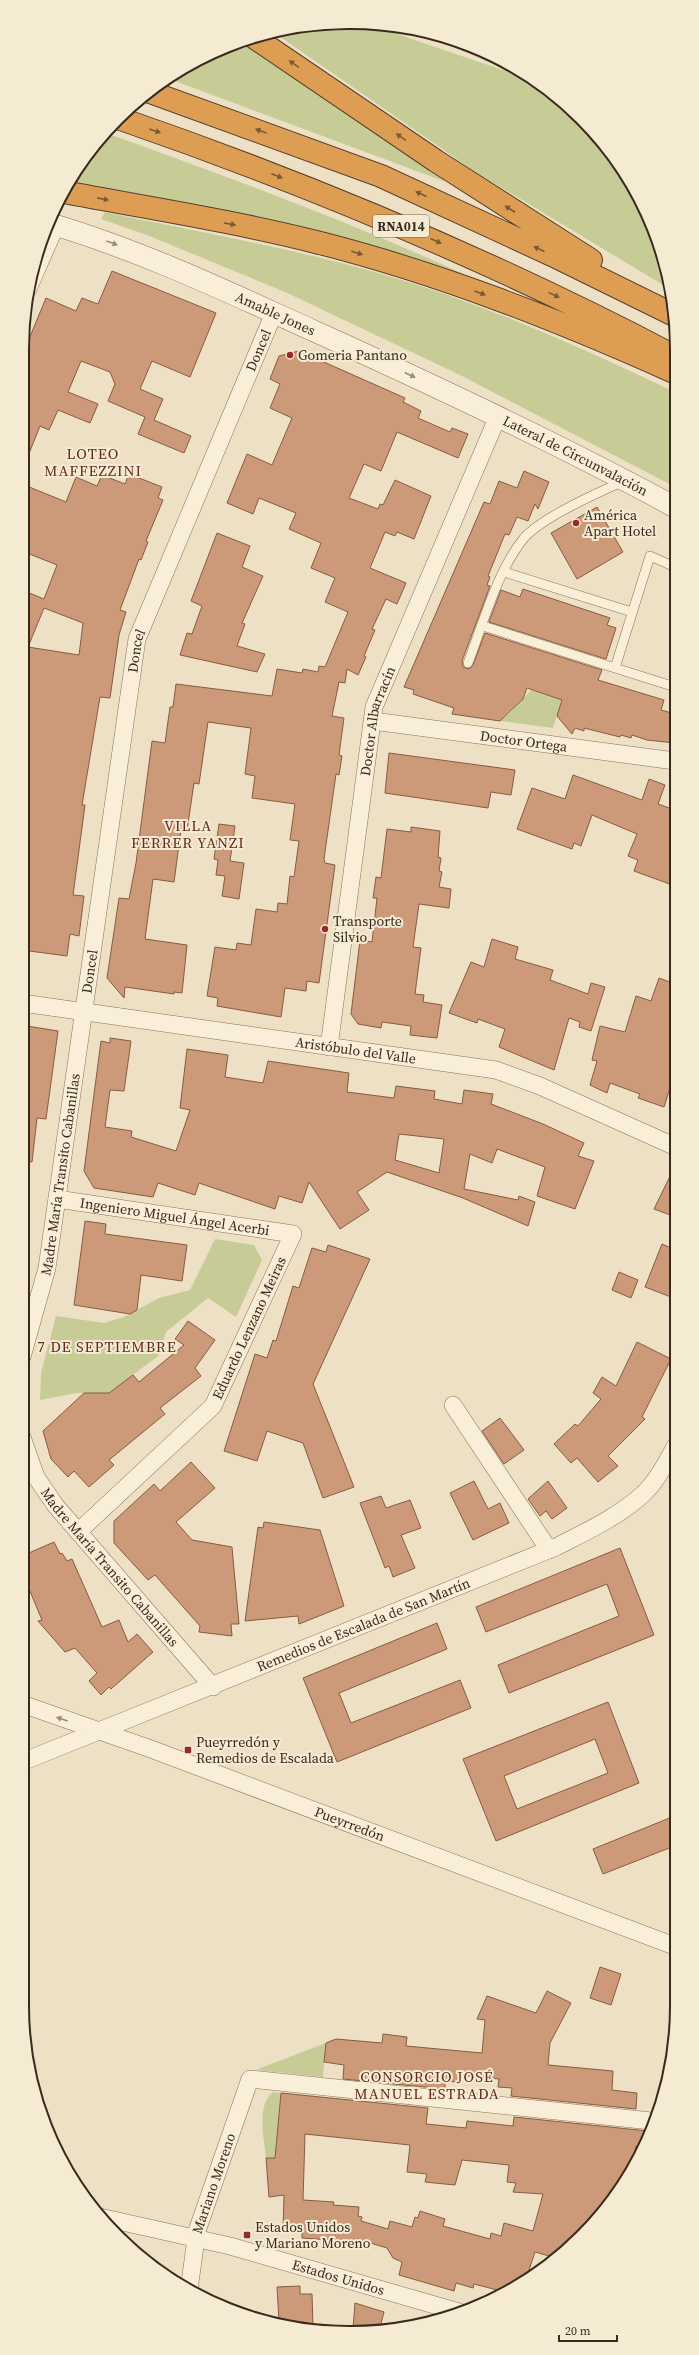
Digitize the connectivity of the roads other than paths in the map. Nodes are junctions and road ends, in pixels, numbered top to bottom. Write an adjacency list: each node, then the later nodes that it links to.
1 (261, 42): 6 (highway, one-way to 1)
2 (155, 94): 8 (highway, RNA014, one-way to 2)
3 (125, 121): 9 (highway, RNA014, one-way to 9)
4 (70, 193): 10 (highway, one-way to 10)
5 (54, 225): 7 (street, Amable Jones, one-way to 7)
6 (667, 306)
7 (274, 313): 11 (street, Amable Jones, one-way to 11); 24 (street, Doncel)
8 (667, 313)
9 (670, 354)
10 (670, 370)
11 (498, 416): 12 (street, Lateral de Circunvalación); 21 (street, Doctor Albarracín)
12 (625, 480): 13 (street, Lateral de Circunvalación); 15 (lane)
13 (670, 504)
14 (670, 565): 16 (lane)
15 (504, 572): 16 (lane); 17 (lane)
16 (632, 612): 19 (lane)
17 (483, 626): 18 (lane); 19 (lane)
18 (468, 663)
19 (615, 668): 20 (lane)
20 (670, 685)
21 (372, 721): 22 (street, Doctor Ortega); 25 (street, Doctor Albarracín)
22 (670, 760)
23 (29, 1004): 24 (street, Aristóbulo del Valle)
24 (83, 1012): 25 (street, Aristóbulo del Valle); 27 (street, Madre María Transito Cabanillas)
25 (329, 1047): 26 (street, Aristóbulo del Valle)
26 (670, 1144)
27 (57, 1199): 28 (street, Ingeniero Miguel Ángel Acerbi); 29 (street, Madre María Transito Cabanillas)
28 (293, 1234): 33 (street, Eduardo Lenzano Meiras)
29 (29, 1333)
30 (453, 1404): 34 (street)
31 (29, 1457): 33 (street, Madre María Transito Cabanillas)
32 (670, 1457): 34 (street, Remedios de Escalada de San Martín)
33 (78, 1532): 35 (street, Madre María Transito Cabanillas)
34 (549, 1550): 35 (street, Remedios de Escalada de San Martín)
35 (213, 1687): 37 (street, Remedios de Escalada de San Martín)
36 (29, 1707): 37 (street, Pueyrredón, one-way to 36)
37 (99, 1732): 38 (street, Remedios de Escalada de San Martín); 39 (street, Pueyrredón)
38 (29, 1759)
39 (670, 1944)
40 (649, 2121): 42 (street, Mariano Moreno)
41 (111, 2220): 42 (street, Estados Unidos)
42 (196, 2239): 43 (street, Mariano Moreno); 44 (street, Estados Unidos)
43 (190, 2283)
44 (451, 2310)

